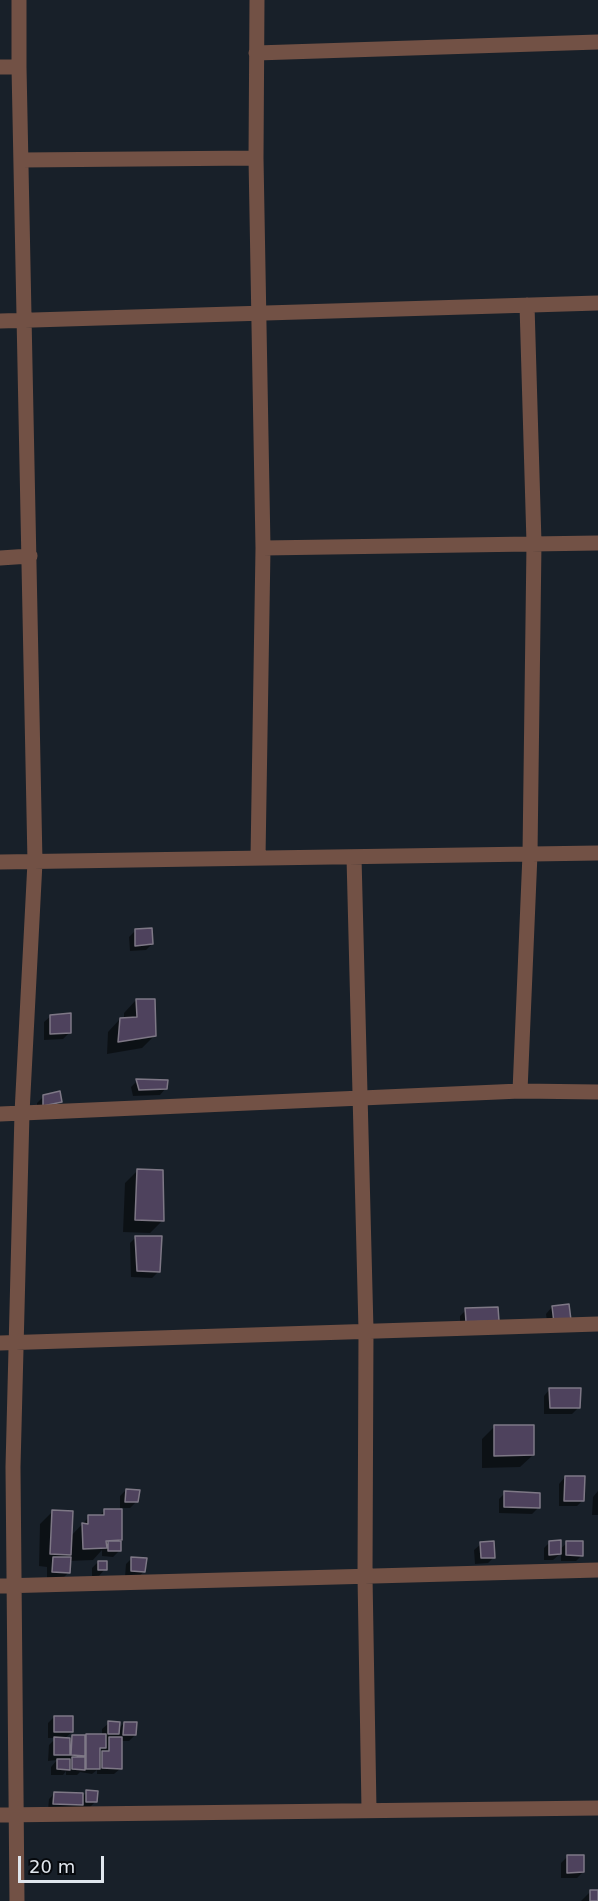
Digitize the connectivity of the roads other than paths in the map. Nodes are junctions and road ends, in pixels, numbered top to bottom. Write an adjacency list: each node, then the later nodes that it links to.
1 (19, 0): 6 (street)
2 (257, 0): 4 (street)
3 (598, 42): 4 (street)
4 (256, 53): 7 (street)
5 (0, 67): 6 (street)
6 (19, 67): 8 (street)
7 (256, 158): 8 (street); 11 (street)
8 (21, 160): 12 (street)
9 (598, 303): 10 (street)
10 (527, 305): 11 (street); 14 (street)
11 (261, 313): 12 (street); 16 (street)
12 (25, 320): 13 (street); 17 (street)
13 (0, 321)
14 (534, 543): 15 (street); 16 (street); 20 (street)
15 (598, 543)
16 (263, 548): 22 (street)
17 (30, 556): 18 (street); 24 (street)
18 (0, 558)
19 (598, 853): 20 (street)
20 (530, 854): 21 (street); 25 (street)
21 (354, 857): 22 (street); 27 (street)
22 (258, 858): 24 (street)
23 (0, 862): 24 (street)
24 (35, 862): 28 (street)
25 (520, 1091): 26 (street); 27 (street)
26 (598, 1092)
27 (359, 1097): 28 (street); 31 (street)
28 (22, 1113): 29 (street); 32 (street)
29 (0, 1114)
30 (598, 1323): 31 (street)
31 (366, 1330): 32 (street); 34 (street)
32 (8, 1342): 35 (street)
33 (598, 1570): 34 (street)
34 (365, 1576): 35 (street); 37 (street)
35 (7, 1586): 38 (street)
36 (598, 1808): 37 (street)
37 (369, 1810): 38 (street)
38 (16, 1814): 39 (street); 40 (street)
39 (0, 1815)
40 (17, 1901)

